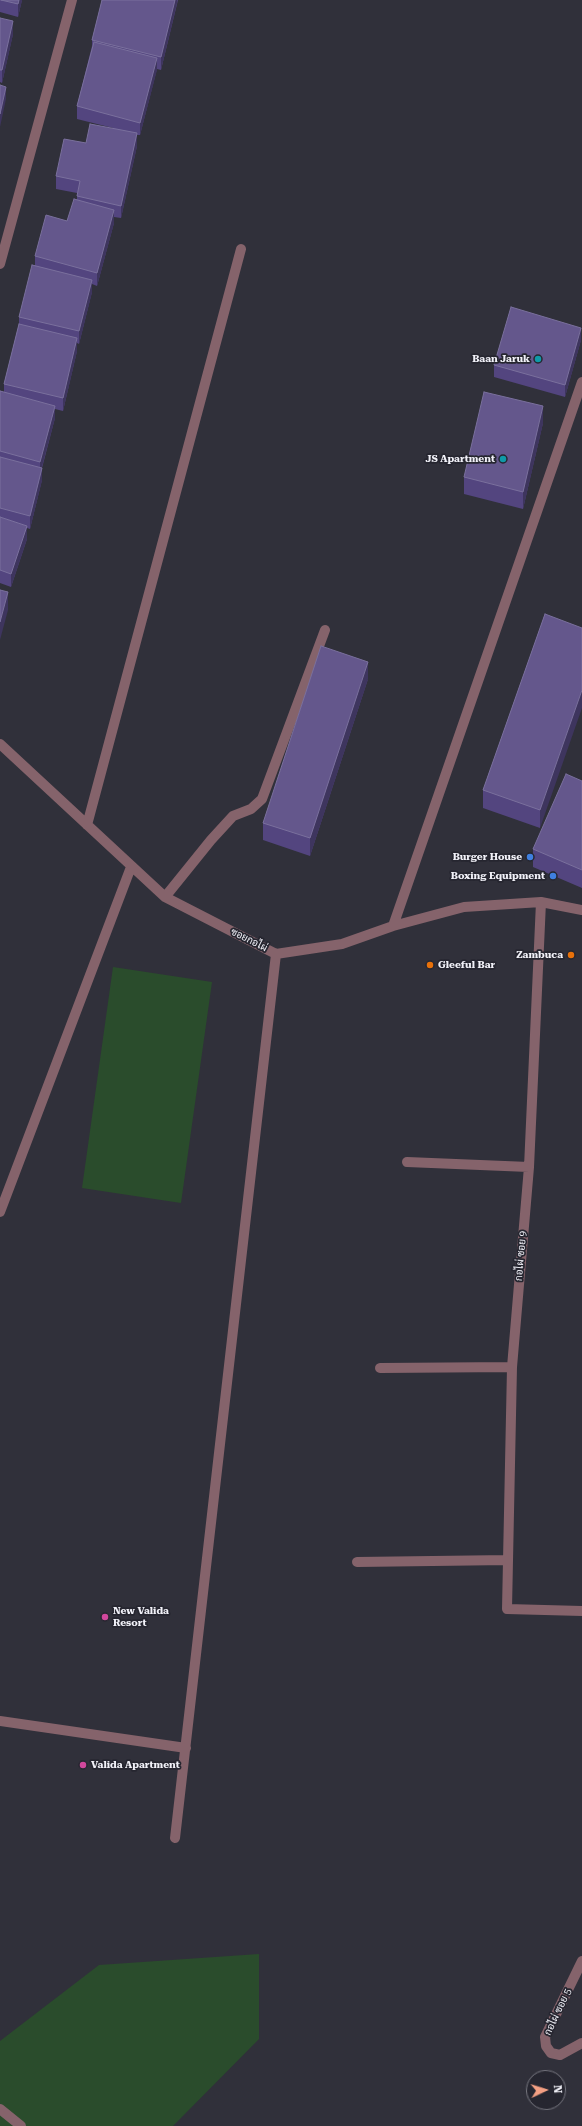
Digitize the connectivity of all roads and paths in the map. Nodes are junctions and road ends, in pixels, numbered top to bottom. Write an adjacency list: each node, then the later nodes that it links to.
1 (72, 0): 3 (street)
2 (241, 249): 7 (street)
3 (0, 264)
4 (582, 382): 12 (street)
5 (325, 630): 9 (street)
6 (0, 744): 7 (street, ซอยกอไผ่)
7 (87, 826): 8 (street, ซอยกอไผ่)
8 (130, 867): 9 (street, ซอยกอไผ่); 16 (street)
9 (165, 897): 13 (street, ซอยกอไผ่)
10 (541, 902): 11 (street, ซอยกอไผ่); 12 (street, ซอยกอไผ่); 15 (street, กอไผ่ ซอย 9)
11 (582, 910)
12 (393, 926): 13 (street, ซอยกอไผ่)
13 (276, 954): 23 (street)
14 (407, 1162): 15 (street)
15 (529, 1167): 17 (street, กอไผ่ ซอย 9)
16 (0, 1212)
17 (512, 1367): 18 (street); 19 (street, กอไผ่ ซอย 9)
18 (380, 1368)
19 (508, 1560): 20 (street); 21 (street, กอไผ่ ซอย 9)
20 (357, 1562)
21 (582, 1611)
22 (0, 1721): 23 (street)
23 (186, 1748): 24 (street)
24 (175, 1838)
25 (582, 1961): 26 (street, กอไผ่ ซอย 5)
26 (582, 2043)
27 (0, 2109): 28 (street)
28 (21, 2126)

